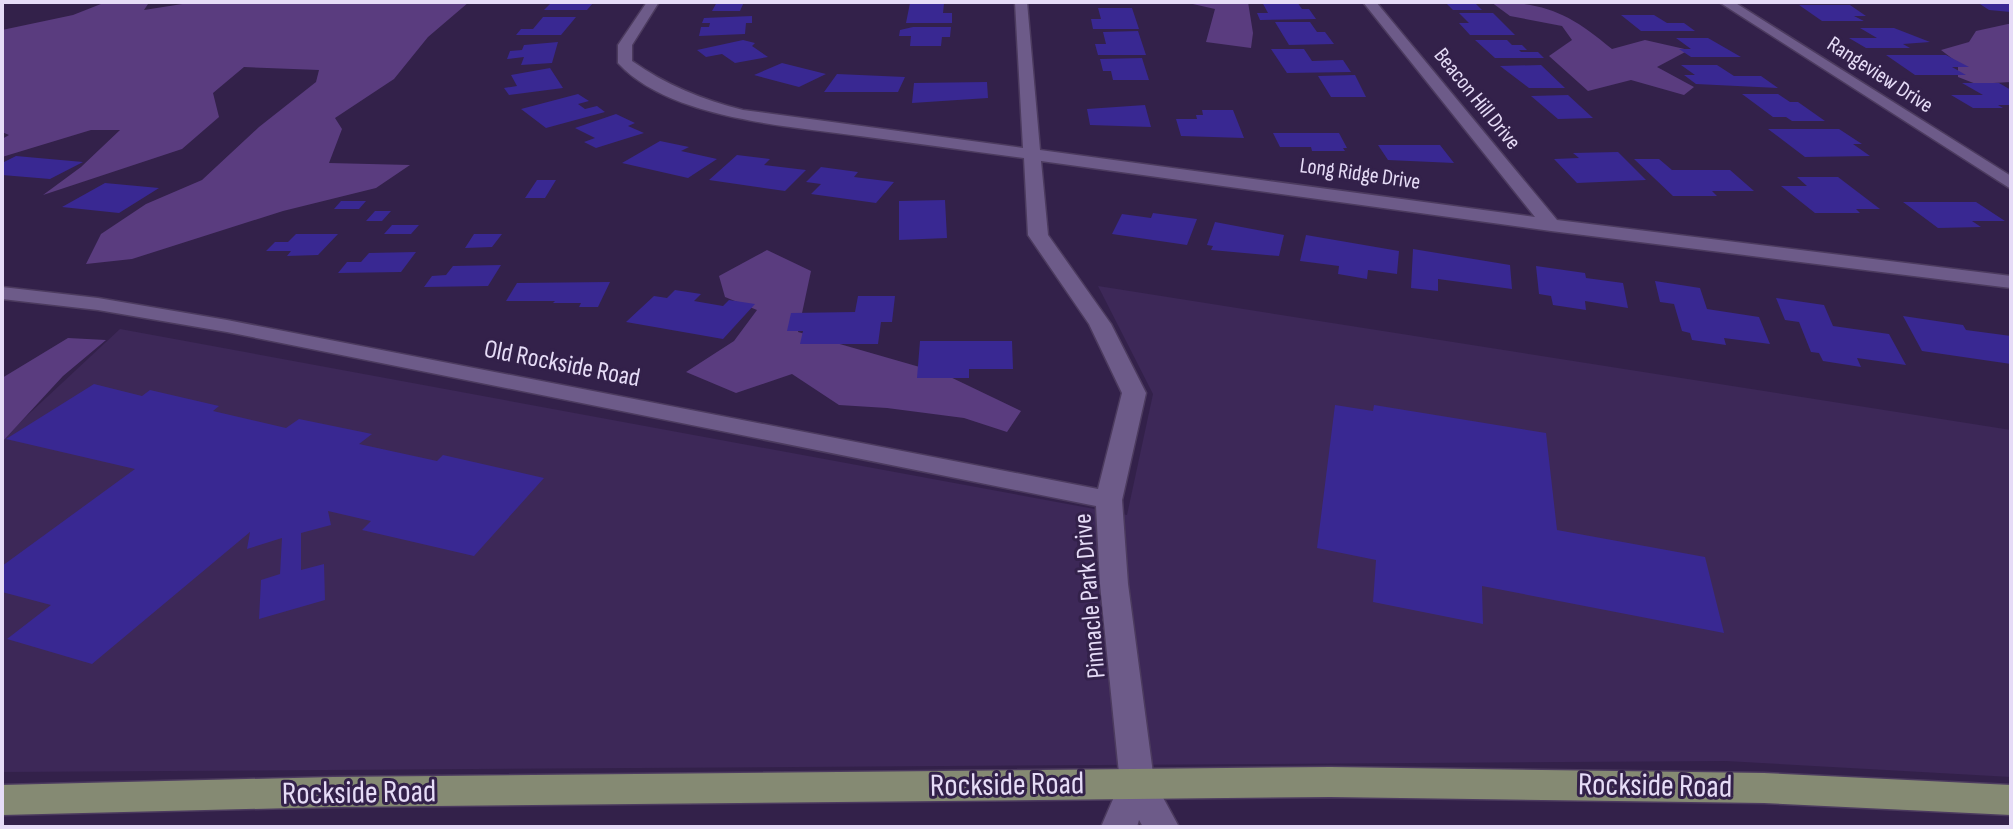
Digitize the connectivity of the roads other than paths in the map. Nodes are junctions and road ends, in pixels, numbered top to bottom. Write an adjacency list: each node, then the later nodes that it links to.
1 (653, 2): 5 (street, Long Ridge Drive)
2 (1021, 2): 5 (street, Pinnacle Park Drive)
3 (1369, 2): 7 (street, Beacon Hill Drive)
4 (1725, 2): 6 (street, Rangeview Drive)
5 (1034, 155): 7 (street, Long Ridge Drive); 10 (street, Pinnacle Park Drive)
6 (2011, 184)
7 (1551, 225): 8 (street, Long Ridge Drive)
8 (2011, 282)
9 (2, 293): 10 (street, Old Rockside Road)
10 (1109, 500): 11 (street, Pinnacle Park Drive)
11 (1137, 783): 12 (main road, Rockside Road); 13 (main road, Rockside Road); 14 (street); 15 (street)
12 (2, 800)
13 (2011, 800)
14 (1119, 827)
15 (1161, 827)

